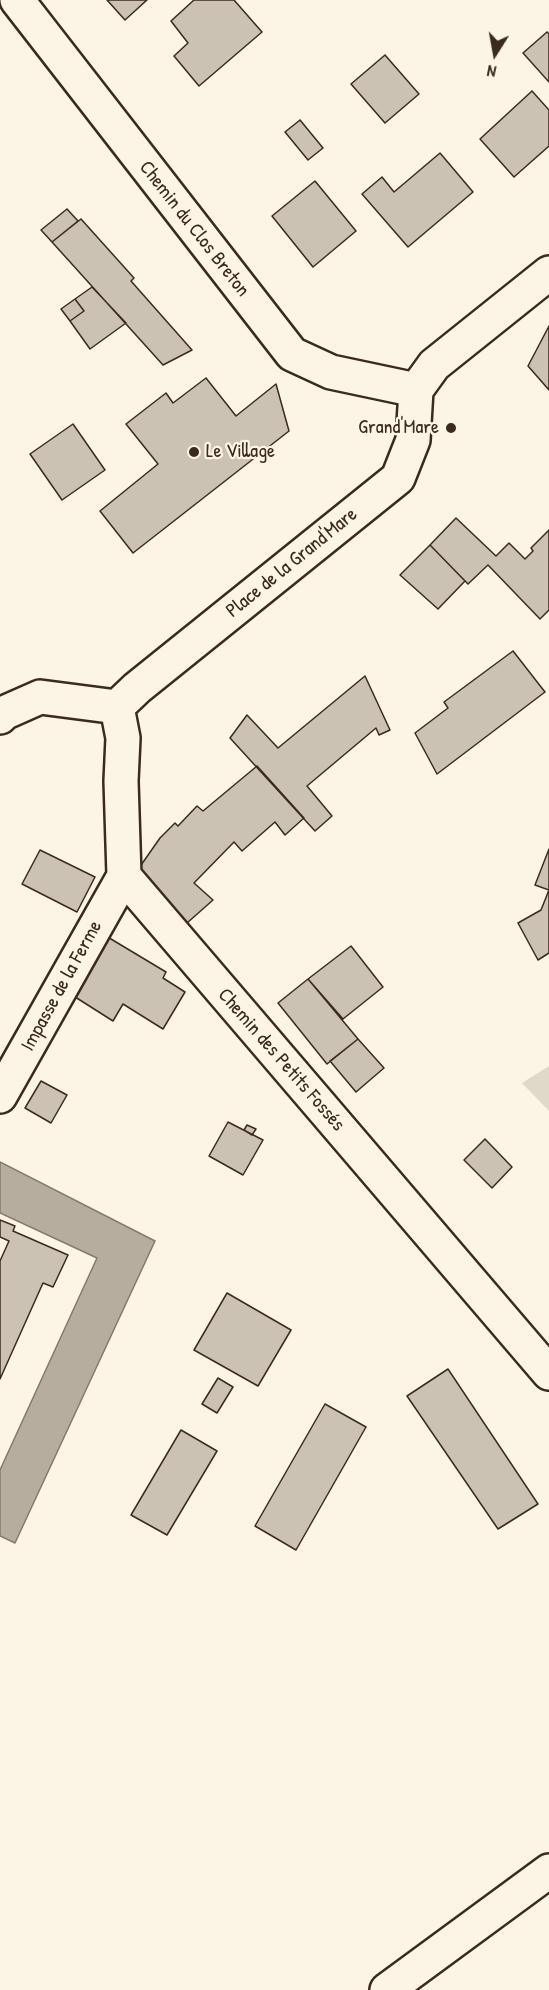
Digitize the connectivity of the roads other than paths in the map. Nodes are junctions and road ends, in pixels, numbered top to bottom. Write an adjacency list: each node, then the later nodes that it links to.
1 (17, 0): 3 (street, Chemin du Clos Breton)
2 (549, 273): 3 (street)
3 (416, 390): 4 (street, Place de la Grand'Mare)
4 (117, 707): 5 (street); 6 (street)
5 (0, 717)
6 (124, 876): 7 (street, Impasse de la Ferme); 8 (street, Chemin des Petits Fossés)
7 (0, 1096)
8 (549, 1373)
9 (549, 1871): 10 (street)
10 (387, 1990)

